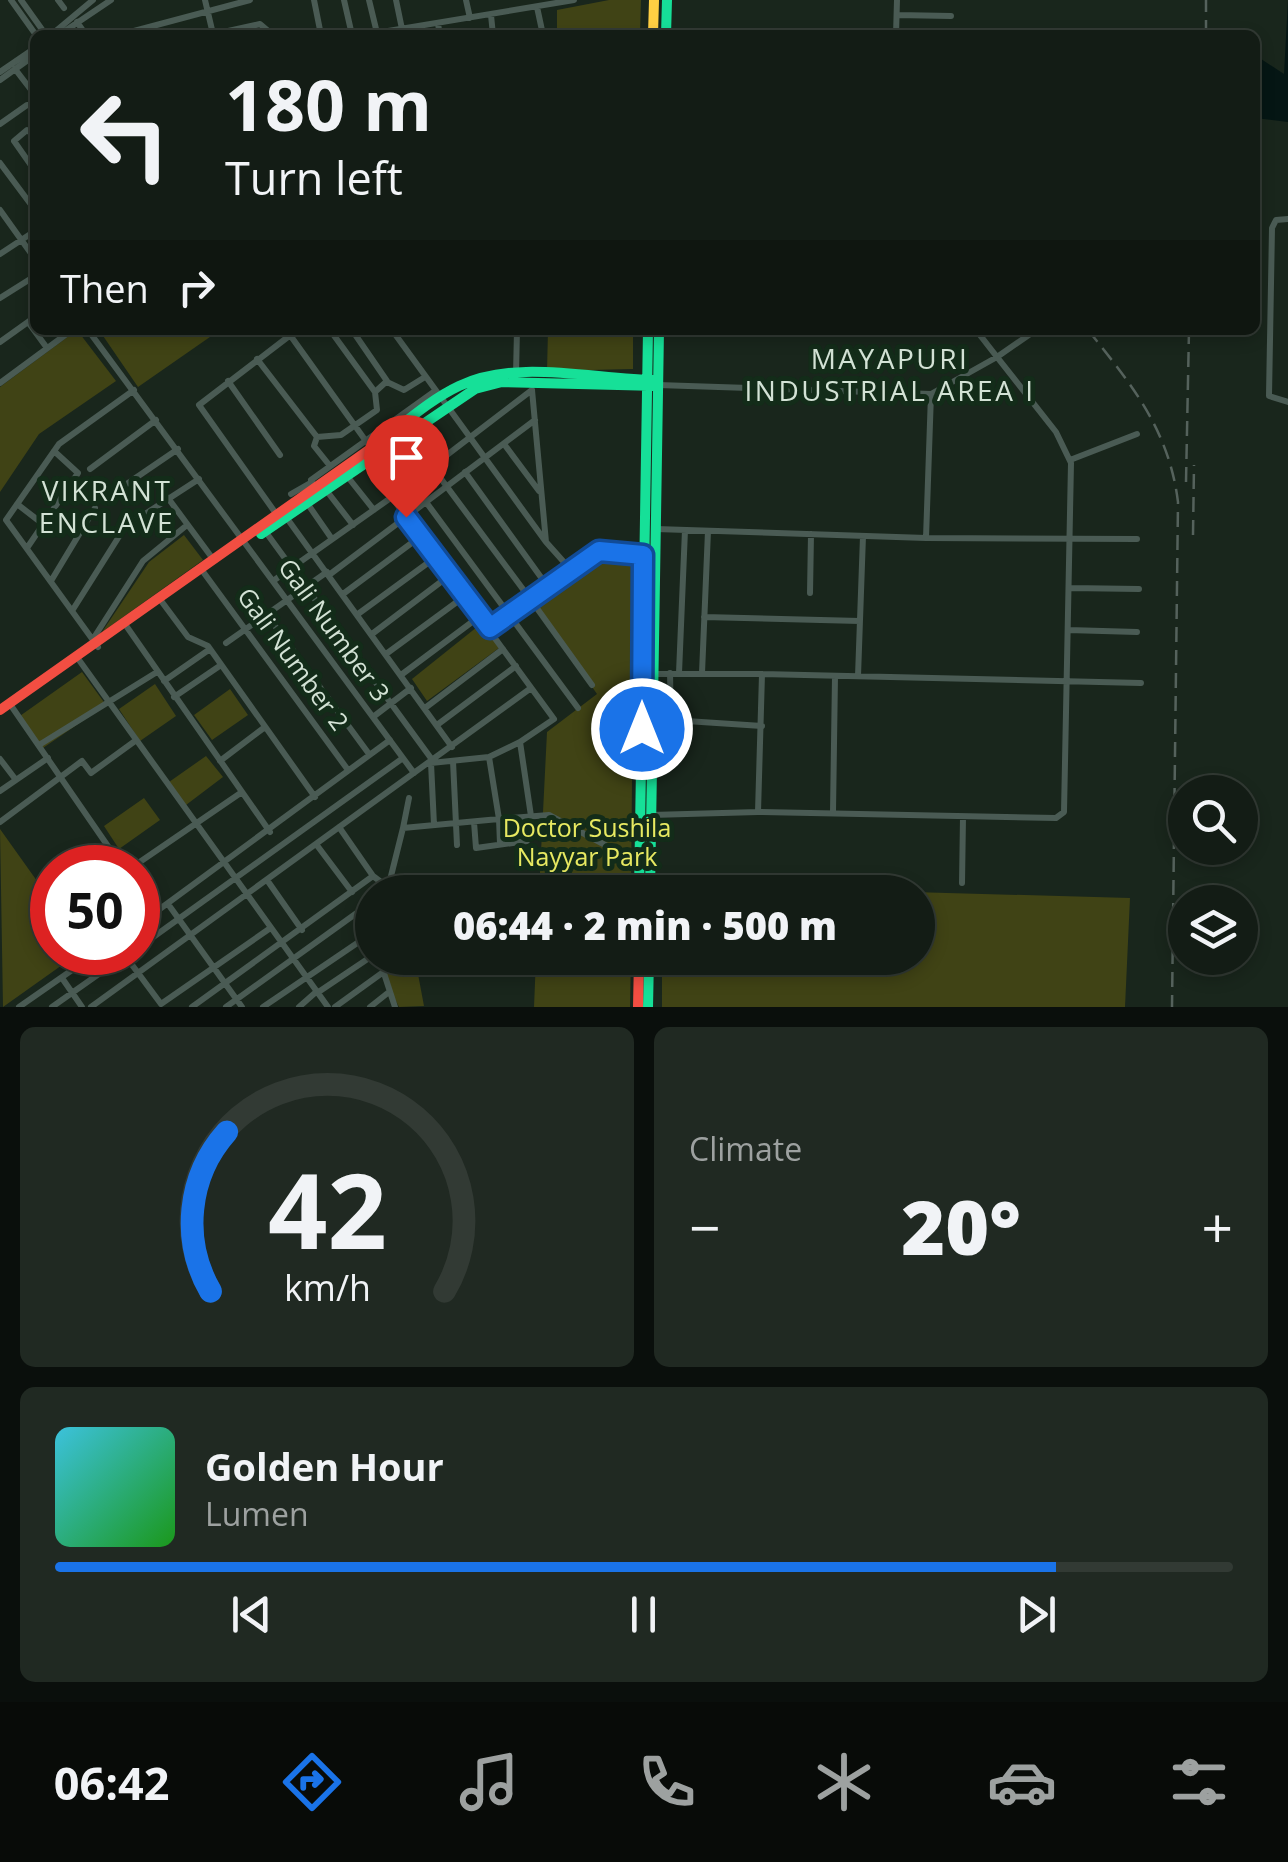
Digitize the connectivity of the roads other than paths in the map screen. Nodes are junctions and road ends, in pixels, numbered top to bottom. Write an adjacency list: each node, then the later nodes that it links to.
1 (11, 0): 29 (street)
2 (21, 0): 30 (street)
3 (58, 0): 19 (street)
4 (92, 0): 31 (street)
5 (111, 0): 26 (street)
6 (205, 0): 20 (street)
7 (250, 0): 20 (street)
8 (314, 0): 39 (street)
9 (344, 0): 40 (street)
10 (370, 0): 41 (street)
11 (396, 0): 42 (street)
12 (466, 0): 25 (street)
13 (505, 0): 21 (street)
14 (574, 0): 18 (street)
15 (654, 0): 46 (street)
16 (666, 0): 47 (street)
17 (897, 0): 23 (street)
18 (537, 7): 21 (street); 45 (street)
19 (64, 8)
20 (207, 10): 27 (street); 36 (street)
21 (505, 13): 22 (street)
22 (491, 15): 25 (street); 44 (street)
23 (896, 15): 24 (street); 48 (street)
24 (952, 16)
25 (470, 19): 28 (street)
26 (76, 22): 32 (street); 33 (street)
27 (158, 22): 34 (street); 35 (street)
28 (438, 24): 42 (street); 43 (street)
29 (32, 30)
30 (45, 30)
31 (55, 30)
32 (66, 30)
33 (82, 30)
34 (134, 30)
35 (155, 30)
36 (210, 30)
37 (233, 30): 38 (street)
38 (267, 30)
39 (320, 30)
40 (351, 30)
41 (378, 30)
42 (402, 30)
43 (439, 30)
44 (492, 30)
45 (542, 30)
46 (653, 30)
47 (666, 30)
48 (896, 30)
49 (30, 51): 52 (street)
50 (30, 58): 51 (street)
51 (15, 69): 53 (street); 54 (street)
52 (0, 72)
53 (0, 80)
54 (30, 88)
55 (30, 105): 56 (street)
56 (0, 124)
57 (30, 132): 59 (street)
58 (0, 163): 60 (street)
59 (30, 164)
60 (30, 203)
61 (0, 210): 64 (street)
62 (1288, 219): 98 (street)
63 (30, 234): 64 (street)
64 (22, 240): 65 (street); 66 (street)
65 (30, 252)
66 (0, 254)
67 (30, 279): 68 (street)
68 (0, 298)
69 (30, 320): 83 (street)
70 (40, 335): 84 (street)
71 (65, 335): 84 (street)
72 (92, 335): 94 (street, Gali Number 3)
73 (291, 335): 86 (street)
74 (295, 335): 101 (street)
75 (334, 335): 95 (street)
76 (355, 335): 90 (street)
77 (395, 335): 87 (street)
78 (517, 335): 88 (street)
79 (649, 335): 92 (street)
80 (659, 335): 92 (street)
81 (980, 335): 85 (street)
82 (1029, 335): 85 (street)
83 (1, 341)
84 (47, 348): 91 (street)
85 (997, 357): 96 (street); 113 (street)
86 (257, 359): 89 (street); 104 (street)
87 (424, 376): 90 (street); 97 (street)
88 (516, 376): 92 (street); 97 (street)
89 (228, 380): 111 (street); 133 (street)
90 (387, 382): 95 (street)
91 (0, 383)
92 (654, 384): 93 (street); 96 (street); 138 (street); 153 (street)
93 (531, 387): 97 (street); 100 (street); 105 (street)
94 (134, 390): 99 (street, Gali Number 3); 109 (street)
95 (375, 392): 101 (street)
96 (931, 394): 145 (street)
97 (441, 399): 102 (street); 105 (street); 110 (street)
98 (1288, 402)
99 (156, 420): 108 (street, Gali Number 3); 116 (street)
100 (535, 420): 106 (street); 125 (street)
101 (354, 426): 104 (street); 110 (street)
102 (407, 434): 107 (street); 115 (street)
103 (1137, 434): 113 (street)
104 (316, 437): 114 (street)
105 (470, 437): 112 (street); 115 (street)
106 (504, 444): 112 (street); 125 (street)
107 (386, 447): 110 (street); 120 (street)
108 (178, 449): 119 (street, Gali Number 3); 123 (street)
109 (53, 451): 130 (street); 135 (street)
110 (369, 451): 114 (street); 118 (street); 121 (street); 127 (street)
111 (280, 455)
112 (485, 458): 117 (street); 150 (street)
113 (1070, 460): 147 (street)
114 (330, 466): 121 (street)
115 (432, 468): 120 (street); 122 (street)
116 (90, 469)
117 (465, 472): 122 (street); 163 (street)
118 (346, 475): 121 (street); 132 (street)
119 (200, 478): 126 (street); 149 (street, Gali Number 3)
120 (412, 482): 127 (street)
121 (318, 485): 124 (street); 128 (street); 133 (street); 137 (street)
122 (446, 486): 129 (street); 171 (street)
123 (112, 494)
124 (291, 494)
125 (542, 494): 150 (street)
126 (168, 498): 136 (street); 173 (street)
127 (392, 498): 132 (street); 134 (street)
128 (306, 502): 133 (street); 146 (street)
129 (426, 502): 134 (street); 175 (street)
130 (17, 504): 135 (street); 151 (street)
131 (94, 508): 161 (street)
132 (374, 510): 137 (street)
133 (281, 516): 140 (street); 149 (street); 152 (street)
134 (406, 517): 143 (street); 159 (street)
135 (43, 524): 151 (street)
136 (187, 524): 155 (street); 186 (street)
137 (352, 525): 146 (street)
138 (655, 530): 139 (street); 196 (street)
139 (685, 530): 141 (street); 195 (street)
140 (265, 531): 149 (street); 156 (street)
141 (708, 531): 142 (street); 178 (street)
142 (811, 534): 144 (street); 167 (street)
143 (421, 536): 154 (street); 168 (street)
144 (864, 536): 145 (street); 179 (street)
145 (926, 538): 147 (street)
146 (332, 539): 152 (street)
147 (1073, 539): 148 (street); 165 (street)
148 (1137, 539)
149 (245, 542): 155 (street); 158 (street); 162 (street, Gali Number 3)
150 (546, 542): 157 (street)
151 (27, 548): 161 (street)
152 (313, 552): 156 (street); 159 (street)
153 (643, 555): 157 (street); 258 (street)
154 (436, 557): 160 (street); 174 (street)
155 (214, 560): 170 (street)
156 (292, 568): 162 (street); 164 (street)
157 (571, 570): 163 (street)
158 (204, 572): 170 (street); 182 (street, Gali Number 2)
159 (328, 573): 164 (street); 168 (street)
160 (450, 576): 169 (street); 185 (street)
161 (51, 581): 173 (street)
162 (273, 581): 172 (street, Gali Number 3)
163 (548, 587): 171 (street)
164 (306, 588): 172 (street); 210 (street)
165 (1070, 588): 166 (street); 183 (street)
166 (1139, 589)
167 (810, 592)
168 (343, 594): 174 (street)
169 (465, 596): 177 (street); 190 (street)
170 (161, 600): 180 (street); 186 (street); 188 (street)
171 (530, 600): 175 (street); 205 (street)
172 (288, 601): 176 (street); 214 (street, Gali Number 3)
173 (72, 611): 186 (street)
174 (358, 614): 185 (street)
175 (509, 615): 181 (street); 212 (street)
176 (266, 616): 182 (street); 223 (street)
177 (480, 616): 181 (street); 199 (street)
178 (704, 617): 179 (street); 197 (street)
179 (860, 620): 201 (street)
180 (127, 627): 186 (street); 194 (street)
181 (490, 628): 189 (street)
182 (247, 629): 187 (street); 231 (street, Gali Number 2)
183 (1068, 630): 184 (street); 204 (street)
184 (1137, 632)
185 (372, 634): 190 (street)
186 (95, 643): 191 (street); 213 (street)
187 (226, 643)
188 (210, 649): 192 (street); 202 (street)
189 (504, 649): 193 (street); 211 (street)
190 (386, 654): 199 (street)
191 (79, 660): 209 (street); 213 (street)
192 (221, 665): 208 (street); 217 (street)
193 (516, 666): 207 (street); 215 (street)
194 (157, 672): 202 (street); 209 (street)
195 (675, 673): 196 (street); 197 (street); 216 (street)
196 (653, 674): 241 (street)
197 (702, 674): 198 (street)
198 (762, 674): 200 (street); 216 (street)
199 (402, 675): 206 (street)
200 (835, 676): 201 (street); 240 (street)
201 (858, 676): 204 (street)
202 (164, 682): 208 (street)
203 (1141, 682): 204 (street)
204 (1066, 683): 243 (street)
205 (592, 685)
206 (411, 688): 210 (street); 211 (street)
207 (531, 688): 220 (street); 222 (street)
208 (174, 697): 228 (street)
209 (106, 703): 219 (street); 221 (street)
210 (391, 703): 214 (street); 229 (street)
211 (425, 708): 215 (street)
212 (578, 708)
213 (4, 711): 221 (street)
214 (373, 717): 218 (street, Gali Number 3)
215 (437, 725): 222 (street)
216 (762, 726): 239 (street)
217 (265, 727): 228 (street); 237 (street)
218 (390, 740): 223 (street); 226 (street, Gali Number 3)
219 (135, 741): 233 (street); 248 (street)
220 (520, 742): 227 (street); 242 (street)
221 (39, 745): 225 (street)
222 (452, 747): 229 (street)
223 (369, 754): 231 (street)
224 (0, 758): 234 (street)
225 (48, 758): 233 (street); 234 (street)
226 (403, 758): 232 (street, Gali Number 3); 264 (street)
227 (489, 758): 230 (street); 244 (street)
228 (220, 761): 236 (street)
229 (432, 762): 230 (street); 232 (street); 249 (street)
230 (452, 762): 247 (street)
231 (348, 770): 237 (street)
232 (414, 774): 250 (street)
233 (61, 777): 245 (street); 255 (street)
234 (16, 780): 235 (street)
235 (0, 791)
236 (242, 792): 248 (street); 252 (street)
237 (315, 797): 252 (street)
238 (409, 798): 251 (street)
239 (758, 812): 240 (street); 241 (street)
240 (833, 812): 243 (street)
241 (650, 815): 263 (street)
242 (531, 816): 244 (street); 254 (street); 258 (street)
243 (963, 817): 266 (street)
244 (498, 818): 246 (street); 254 (street)
245 (0, 822)
246 (474, 822): 247 (street); 254 (street)
247 (456, 823): 249 (street); 256 (street)
248 (194, 824): 257 (street); 259 (street)
249 (434, 826): 251 (street)
250 (339, 828): 253 (street); 260 (street)
251 (403, 828): 261 (street)
252 (270, 832): 259 (street)
253 (316, 844): 265 (street); 268 (street)
254 (500, 844)
255 (107, 845)
256 (457, 845)
257 (160, 848)
258 (639, 864): 262 (street)
259 (223, 866): 264 (street); 270 (street)
260 (372, 875)
261 (392, 875)
262 (639, 875)
263 (650, 875)
264 (234, 880): 269 (street); 273 (street)
265 (267, 880): 269 (street); 275 (street)
266 (962, 883)
267 (355, 890): 268 (street)
268 (352, 892): 275 (street)
269 (246, 897): 274 (street); 277 (street)
270 (168, 904): 271 (street); 273 (street)
271 (160, 908)
272 (355, 914): 281 (street)
273 (180, 919): 276 (street); 277 (street)
274 (270, 929): 278 (street); 282 (street)
275 (302, 930): 278 (street)
276 (160, 933)
277 (192, 936): 280 (street); 282 (street)
278 (280, 944): 281 (street); 294 (street)
279 (355, 945): 293 (street)
280 (160, 959)
281 (292, 959): 293 (street); 298 (street)
282 (215, 966): 294 (street); 299 (street)
283 (355, 970): 297 (street)
284 (66, 975): 292 (street)
285 (97, 975): 296 (street)
286 (137, 975): 303 (street)
287 (139, 975): 299 (street)
288 (379, 975): 309 (street)
289 (383, 975): 295 (street)
290 (639, 975): 312 (street)
291 (649, 975): 313 (street)
292 (62, 978): 296 (street); 300 (street)
293 (306, 978): 297 (street); 306 (street)
294 (226, 981): 298 (street); 304 (street)
295 (389, 992): 310 (street); 311 (street)
296 (72, 993): 301 (street); 302 (street)
297 (317, 993): 307 (street); 308 (street)
298 (239, 1003): 305 (street)
299 (162, 1005)
300 (19, 1007)
301 (52, 1007)
302 (82, 1007)
303 (91, 1007)
304 (192, 1007)
305 (226, 1007)
306 (264, 1007)
307 (299, 1007)
308 (328, 1007)
309 (336, 1007)
310 (370, 1007)
311 (394, 1007)
312 (638, 1007)
313 (648, 1007)

